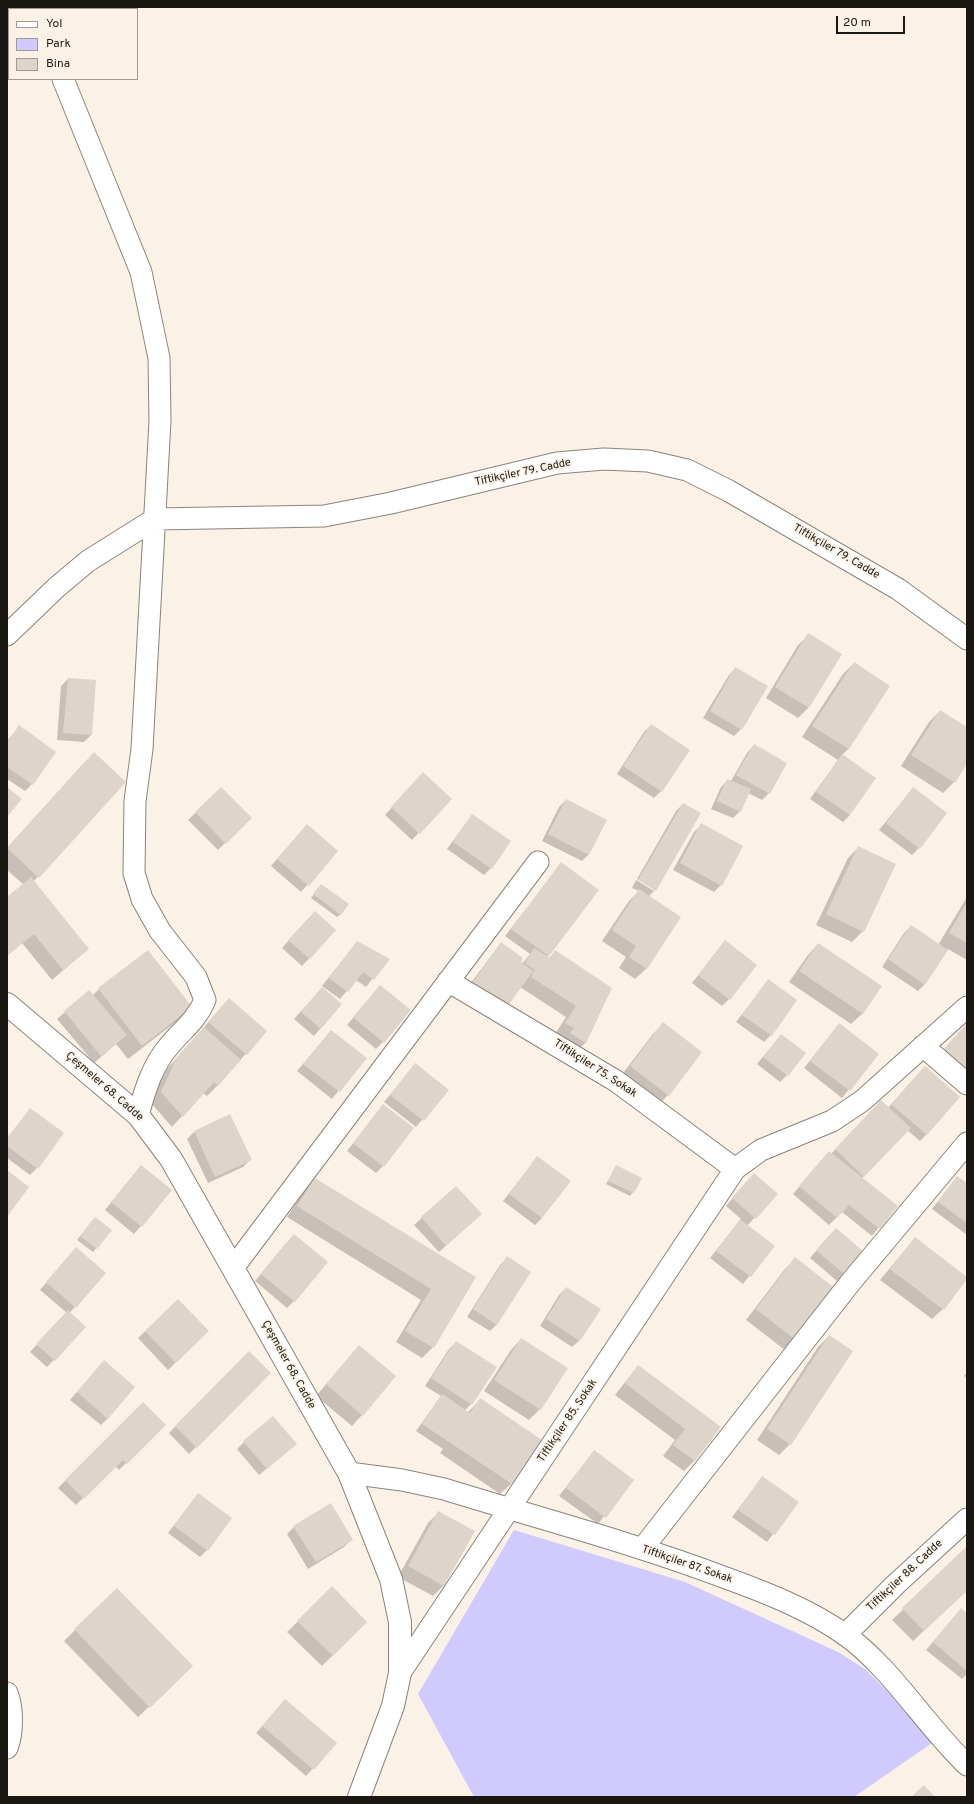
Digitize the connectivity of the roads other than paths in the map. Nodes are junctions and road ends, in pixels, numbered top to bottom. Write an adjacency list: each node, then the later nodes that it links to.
1 (63, 80): 2 (street)
2 (155, 519): 3 (street); 4 (street, Tiftikçiler 79. Cadde); 11 (street)
3 (7, 635)
4 (967, 639)
5 (538, 862): 6 (street)
6 (448, 981): 13 (street, Tiftikçiler 75. Sokak); 14 (street)
7 (7, 1004): 11 (street, Çeşmeler 68. Cadde)
8 (967, 1007): 9 (street)
9 (923, 1046): 10 (street); 13 (street)
10 (967, 1084)
11 (138, 1115): 14 (street, Çeşmeler 68. Cadde)
12 (967, 1143): 18 (street)
13 (735, 1169): 16 (street, Tiftikçiler 85. Sokak)
14 (233, 1268): 15 (street, Çeşmeler 68. Cadde)
15 (349, 1473): 16 (street, Tiftikçiler 87. Sokak); 20 (street, Çeşmeler 68. Cadde)
16 (509, 1509): 18 (street, Tiftikçiler 87. Sokak); 20 (street, Tiftikçiler 85. Sokak)
17 (967, 1519): 19 (street, Tiftikçiler 88. Cadde)
18 (642, 1549): 19 (street, Tiftikçiler 87. Sokak)
19 (845, 1634): 23 (street, Tiftikçiler 87. Sokak)
20 (400, 1673): 24 (street, Çeşmeler 68. Cadde)
21 (7, 1693): 22 (street)
22 (7, 1748)
23 (967, 1765)
24 (359, 1797)

